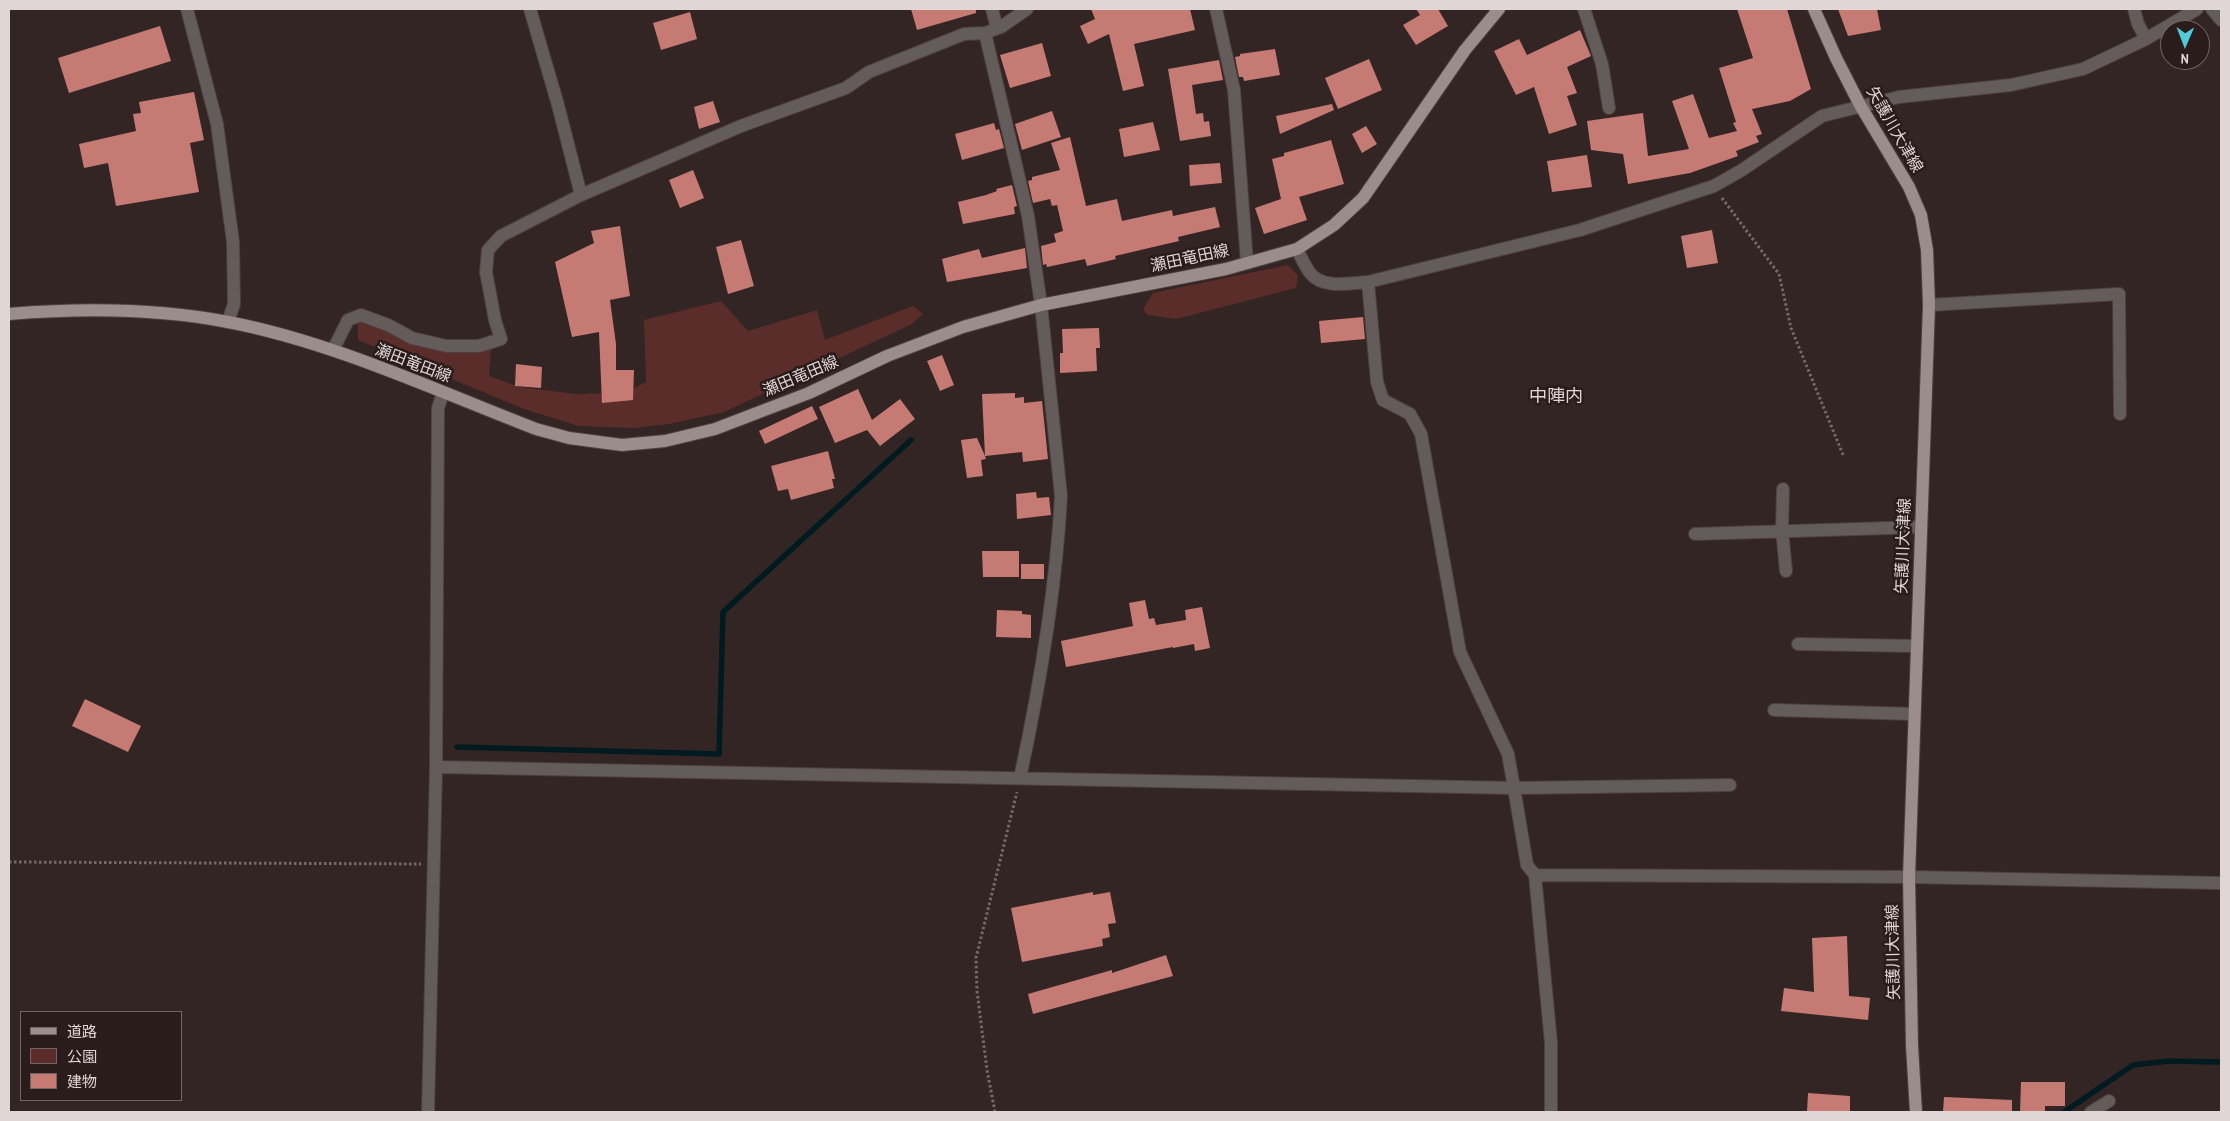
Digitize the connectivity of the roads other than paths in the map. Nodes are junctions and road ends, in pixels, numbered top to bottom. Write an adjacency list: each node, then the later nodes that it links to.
1 (187, 9): 24 (street)
2 (530, 9): 17 (street)
3 (992, 9): 13 (street)
4 (1027, 9): 13 (street)
5 (1216, 9): 19 (street)
6 (1499, 9): 18 (main road, 瀬田竜田線)
7 (1584, 9): 16 (street)
8 (1814, 9): 15 (main road, 矢護川大津線)
9 (2134, 9): 14 (street)
10 (2197, 9): 14 (street)
11 (2212, 9): 12 (street)
12 (2221, 20)
13 (991, 30): 17 (street); 21 (street)
14 (2146, 39): 15 (street)
15 (1860, 105): 20 (street); 22 (main road, 矢護川大津線)
16 (1609, 108)
17 (581, 196): 25 (street)
18 (1297, 249): 19 (main road, 瀬田竜田線); 20 (street)
19 (1247, 263): 21 (main road, 瀬田竜田線)
20 (1368, 282): 40 (street)
21 (1041, 305): 26 (main road, 瀬田竜田線); 38 (street)
22 (1929, 305): 27 (street); 29 (main road, 矢護川大津線)
23 (9, 314): 24 (main road, 瀬田竜田線)
24 (228, 322): 25 (main road, 瀬田竜田線)
25 (333, 350): 26 (main road, 瀬田竜田線)
26 (443, 393): 37 (street)
27 (2120, 414)
28 (1783, 489): 30 (street)
29 (1921, 527): 30 (street); 34 (main road, 矢護川大津線)
30 (1782, 530): 31 (street); 32 (street)
31 (1695, 534)
32 (1786, 571)
33 (1798, 644): 34 (street)
34 (1917, 646): 36 (main road, 矢護川大津線)
35 (1774, 710): 36 (street)
36 (1914, 714): 42 (main road, 矢護川大津線)
37 (436, 767): 38 (street); 45 (street)
38 (1020, 778): 40 (street)
39 (1730, 785): 40 (street)
40 (1514, 788): 41 (street)
41 (1535, 875): 42 (street); 46 (street)
42 (1909, 877): 43 (street); 47 (main road, 矢護川大津線)
43 (2221, 883)
44 (2109, 1101): 48 (street)
45 (428, 1112)
46 (1551, 1112)
47 (1916, 1112)
48 (2091, 1112)

